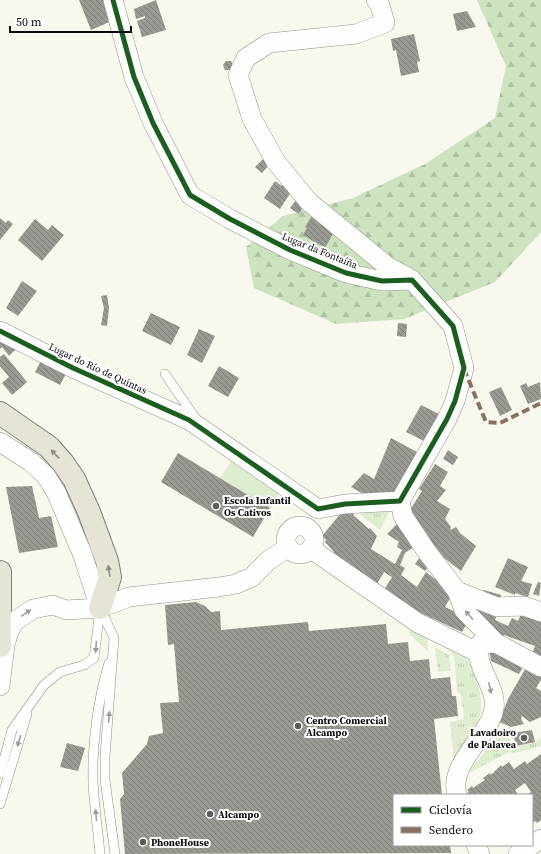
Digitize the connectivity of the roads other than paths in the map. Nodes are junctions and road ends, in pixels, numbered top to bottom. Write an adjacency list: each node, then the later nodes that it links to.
1 (113, 0): 3 (street, Lugar da Fontaíña)
2 (376, 0): 3 (street, Lugar da Fontaíña)
3 (412, 280): 9 (street, Lugar da Fontaíña)
4 (0, 331): 7 (street, Lugar do Río de Quintas)
5 (165, 374): 7 (lane)
6 (0, 413): 16 (highway, one-way to 6)
7 (196, 425): 10 (street)
8 (0, 442): 16 (street)
9 (400, 501): 10 (street); 15 (street)
10 (318, 509): 11 (street)
11 (305, 527): 12 (street); 13 (street)
12 (287, 548): 13 (street); 16 (street)
13 (311, 549): 21 (street)
14 (0, 572): 19 (highway)
15 (457, 591): 17 (street); 18 (street, one-way to 15)
16 (100, 608): 20 (lane); 23 (street, one-way to 16); 24 (lane, one-way to 24)
17 (541, 612)
18 (496, 643): 21 (street); 22 (street)
19 (0, 646)
20 (113, 646): 29 (lane, one-way to 20); 30 (lane, one-way to 20)
21 (477, 652): 26 (street, one-way to 26)
22 (541, 667)
23 (0, 686)
24 (31, 704): 25 (lane); 27 (lane, one-way to 27)
25 (0, 774)
26 (456, 794)
27 (0, 804)
28 (531, 846): 31 (street)
29 (100, 854)
30 (115, 854)
31 (518, 854)

